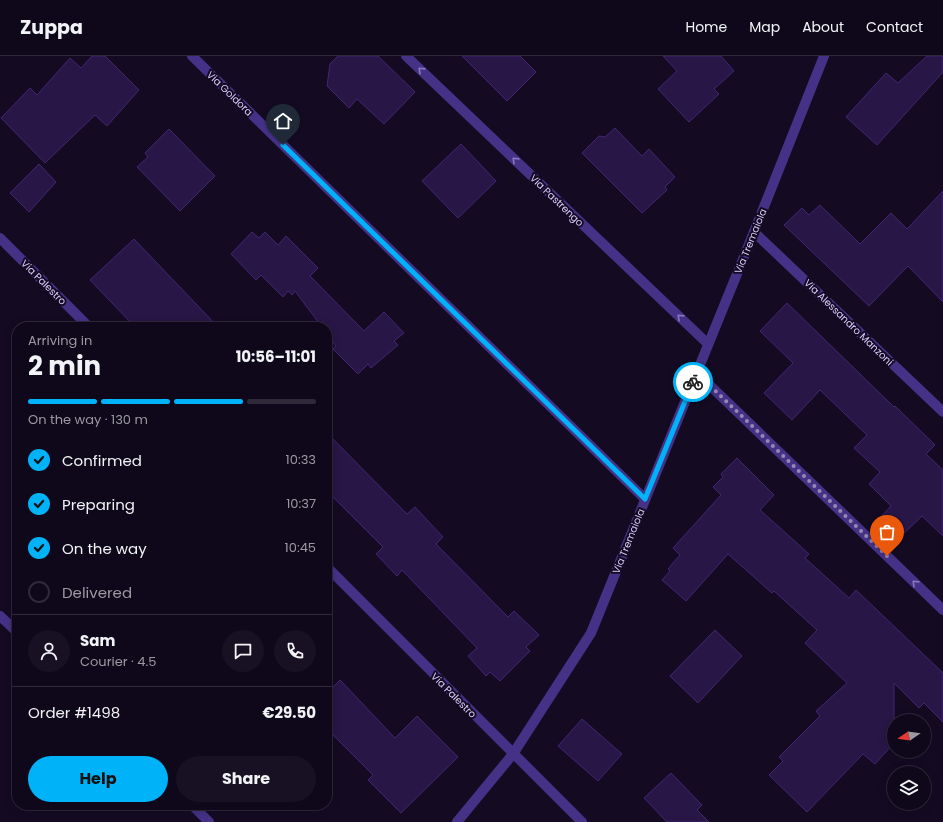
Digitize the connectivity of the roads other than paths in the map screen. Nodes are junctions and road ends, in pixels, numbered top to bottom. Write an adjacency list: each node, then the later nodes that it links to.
1 (192, 56): 10 (street, Via Goldora)
2 (406, 56): 7 (street, Via Pastrengo, one-way to 2)
3 (824, 56): 4 (street, Via Tremaiola)
4 (754, 232): 7 (street, Via Tremaiola); 9 (street, Via Alessandro Manzoni)
5 (0, 238): 6 (street, Via Palestro)
6 (84, 322)
7 (708, 344): 8 (street, Via Tremaiola)
8 (697, 373): 10 (street, Via Tremaiola); 12 (street, one-way to 8)
9 (943, 412)
10 (645, 499): 15 (street, Via Tremaiola)
11 (332, 572): 15 (street, Via Palestro)
12 (943, 610)
13 (0, 616): 14 (street)
14 (12, 627)
15 (512, 754): 18 (street, Via Tremaiola); 19 (street, Via Palestro)
16 (197, 810): 17 (street)
17 (209, 822)
18 (457, 822)
19 (582, 822)

